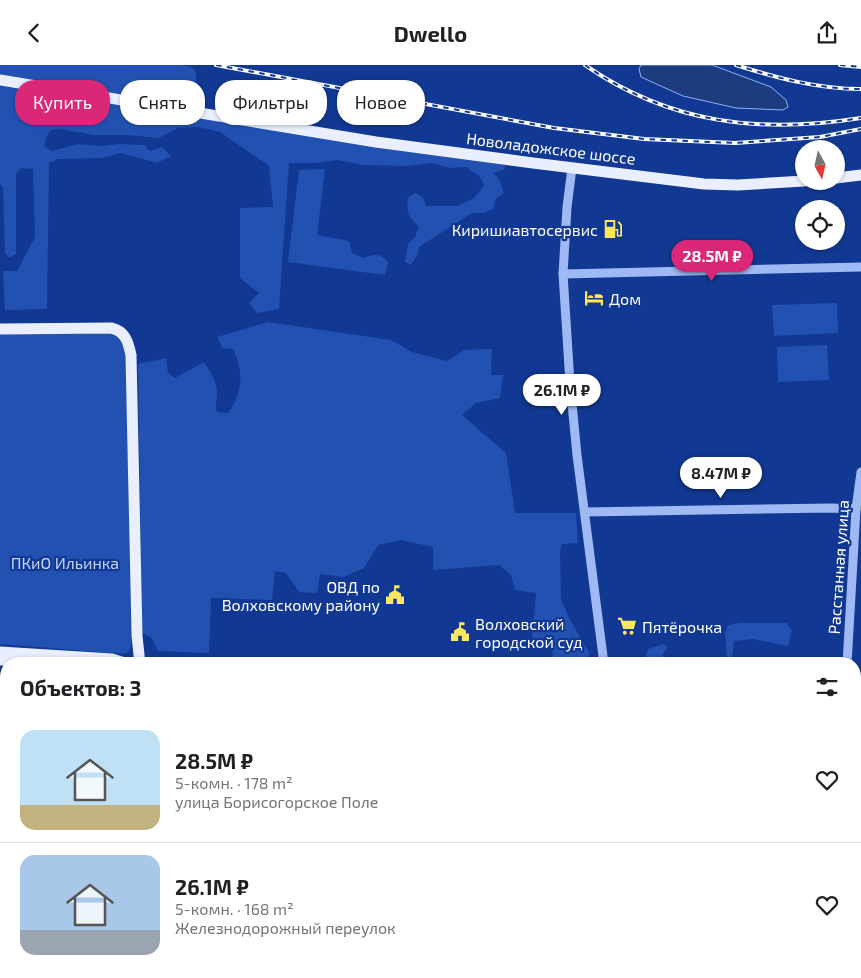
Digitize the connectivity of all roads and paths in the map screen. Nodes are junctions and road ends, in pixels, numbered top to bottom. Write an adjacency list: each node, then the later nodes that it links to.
1 (0, 80): 2 (main road, Новоладожское шоссе)
2 (572, 168): 5 (main road, Новоладожское шоссе); 7 (street)
3 (861, 175): 4 (main road)
4 (845, 176)
5 (795, 182)
6 (861, 267): 7 (street)
7 (563, 274): 11 (street)
8 (0, 329): 14 (main road)
9 (861, 472): 10 (street, Расстанная улица)
10 (856, 509): 11 (street); 16 (street, Расстанная улица)
11 (584, 512): 15 (street)
12 (0, 652): 13 (main road)
13 (80, 657)
14 (139, 657)
15 (603, 657)
16 (848, 657)

